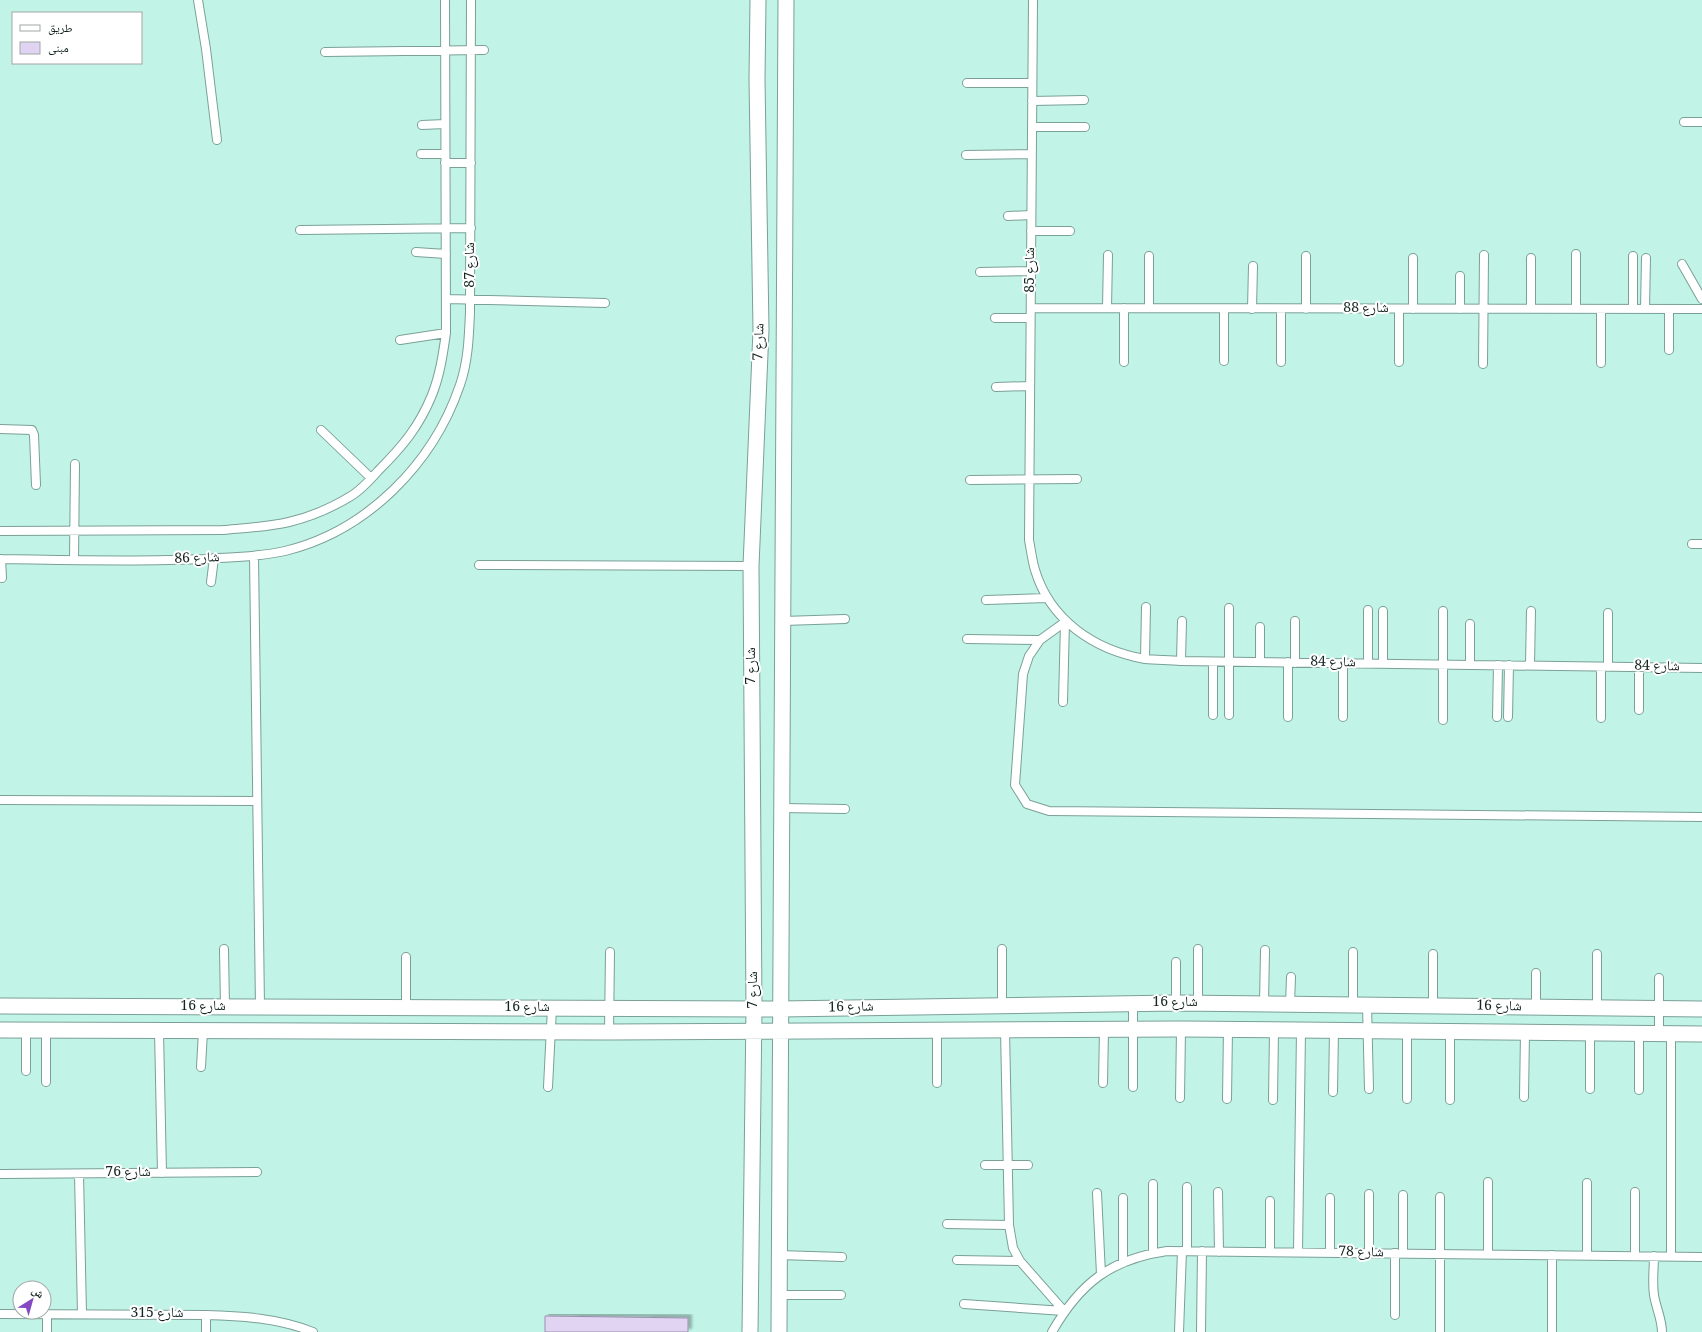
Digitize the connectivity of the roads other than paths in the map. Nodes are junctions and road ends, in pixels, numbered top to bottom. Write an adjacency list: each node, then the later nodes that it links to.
1 (198, 0): 21 (lane)
2 (445, 0): 9 (lane, شارع 87)
3 (471, 0): 7 (lane, شارع 87)
4 (758, 0): 107 (street, شارع 7)
5 (786, 0): 120 (street, شارع 7)
6 (1032, 0): 12 (lane, شارع 85)
7 (471, 50): 8 (lane); 9 (lane); 27 (lane, شارع 87)
8 (484, 50)
9 (445, 51): 10 (lane); 17 (lane, شارع 87)
10 (325, 52)
11 (967, 83): 12 (lane)
12 (1032, 83): 14 (lane, شارع 85)
13 (1084, 100): 14 (lane)
14 (1032, 101): 19 (lane, شارع 85)
15 (1684, 122): 16 (lane)
16 (1702, 122)
17 (445, 124): 18 (lane); 23 (lane, شارع 87)
18 (422, 125)
19 (1032, 127): 20 (lane); 24 (lane, شارع 85)
20 (1085, 127)
21 (217, 140)
22 (421, 154): 23 (lane)
23 (445, 154): 26 (lane, شارع 87)
24 (1032, 154): 25 (lane); 28 (lane, شارع 85)
25 (966, 155)
26 (445, 163): 27 (lane); 30 (lane, شارع 87)
27 (471, 163): 31 (lane, شارع 87)
28 (1031, 215): 29 (lane); 33 (lane, شارع 85)
29 (1008, 216)
30 (446, 228): 31 (lane); 32 (lane); 36 (lane, شارع 87)
31 (471, 228): 53 (lane, شارع 87)
32 (300, 230)
33 (1031, 231): 34 (lane); 48 (lane, شارع 85)
34 (1070, 231)
35 (416, 252): 36 (lane)
36 (446, 254): 51 (lane, شارع 87)
37 (1576, 254): 68 (lane)
38 (1108, 255): 56 (lane)
39 (1484, 255): 66 (lane)
40 (1149, 256): 58 (lane)
41 (1306, 256): 62 (lane)
42 (1633, 256): 70 (lane)
43 (1413, 258): 64 (lane)
44 (1531, 258): 67 (lane)
45 (1646, 258): 72 (lane)
46 (1682, 264): 52 (lane)
47 (1253, 266): 60 (lane)
48 (1031, 271): 49 (lane); 55 (lane, شارع 85)
49 (980, 272)
50 (1460, 276): 65 (lane)
51 (446, 299): 53 (lane); 76 (lane, شارع 87)
52 (1702, 299)
53 (471, 300): 54 (lane); 96 (lane, شارع 87)
54 (605, 303)
55 (1031, 308): 56 (lane, شارع 88); 75 (lane, شارع 85)
56 (1107, 308): 57 (lane, شارع 88)
57 (1124, 308): 58 (lane, شارع 88); 80 (lane)
58 (1149, 308): 59 (lane, شارع 88)
59 (1224, 309): 60 (lane, شارع 88); 79 (lane)
60 (1252, 309): 61 (lane, شارع 88)
61 (1281, 309): 62 (lane, شارع 88); 81 (lane)
62 (1306, 309): 63 (lane, شارع 88)
63 (1399, 309): 64 (lane, شارع 88); 82 (lane)
64 (1414, 309): 65 (lane, شارع 88)
65 (1460, 309): 66 (lane, شارع 88)
66 (1483, 309): 67 (lane, شارع 88); 84 (lane)
67 (1531, 309): 68 (lane, شارع 88)
68 (1576, 309): 69 (lane, شارع 88)
69 (1601, 309): 70 (lane, شارع 88); 83 (lane)
70 (1633, 309): 72 (lane, شارع 88)
71 (1669, 309): 72 (lane, شارع 88); 73 (lane, شارع 88); 78 (lane)
72 (1645, 310)
73 (1702, 310)
74 (995, 318): 75 (lane)
75 (1030, 318): 85 (lane, شارع 85)
76 (446, 333): 77 (lane); 90 (lane, شارع 87)
77 (400, 340)
78 (1669, 350)
79 (1224, 361)
80 (1124, 362)
81 (1281, 362)
82 (1399, 362)
83 (1601, 363)
84 (1483, 364)
85 (1030, 386): 86 (lane); 91 (lane, شارع 85)
86 (996, 387)
87 (0, 429): 94 (lane)
88 (321, 430): 90 (lane)
89 (75, 464): 98 (lane)
90 (371, 478): 95 (lane, شارع 87)
91 (1030, 479): 92 (lane); 93 (lane); 99 (lane, شارع 85)
92 (1077, 479)
93 (970, 480)
94 (36, 485)
95 (364, 486): 98 (lane, شارع 86)
96 (380, 502): 102 (lane, شارع 86)
97 (0, 531): 98 (lane, شارع 86)
98 (74, 531): 105 (lane)
99 (1029, 540): 110 (lane, شارع 84)
100 (1692, 544): 101 (lane)
101 (1702, 544)
102 (254, 556): 103 (lane, شارع 86); 156 (lane)
103 (214, 558): 105 (lane, شارع 86); 109 (lane)
104 (1, 559): 105 (lane, شارع 86); 108 (lane)
105 (74, 560)
106 (479, 564): 107 (lane)
107 (751, 566): 191 (street, شارع 7)
108 (2, 578)
109 (211, 582)
110 (1047, 598): 111 (lane); 123 (lane, شارع 84)
111 (986, 600)
112 (1146, 607): 128 (lane)
113 (1229, 608): 131 (lane)
114 (1368, 610): 135 (lane)
115 (1383, 611): 136 (lane)
116 (1443, 611): 137 (lane)
117 (1531, 611): 141 (lane)
118 (1608, 613): 142 (lane)
119 (845, 619): 120 (lane)
120 (782, 621): 157 (street, شارع 7)
121 (1182, 621): 129 (lane)
122 (1296, 621): 133 (lane)
123 (1066, 622): 127 (lane); 128 (lane, شارع 84); 145 (lane)
124 (1470, 624): 138 (lane)
125 (1260, 627): 132 (lane)
126 (967, 639): 127 (lane)
127 (1040, 640): 159 (lane)
128 (1145, 659): 129 (lane, شارع 84)
129 (1181, 661): 130 (lane, شارع 84)
130 (1213, 662): 131 (lane, شارع 84); 147 (lane)
131 (1229, 662): 132 (lane, شارع 84); 148 (lane)
132 (1260, 662): 133 (lane, شارع 84)
133 (1292, 662): 134 (lane, شارع 84); 149 (lane)
134 (1343, 663): 135 (lane, شارع 84); 150 (lane)
135 (1368, 663): 136 (lane, شارع 84)
136 (1383, 664): 137 (lane, شارع 84)
137 (1443, 664): 138 (lane, شارع 84); 154 (lane)
138 (1470, 665): 139 (lane, شارع 84)
139 (1498, 665): 140 (lane, شارع 84); 151 (lane)
140 (1509, 665): 141 (lane, شارع 84); 152 (lane)
141 (1530, 665): 142 (lane, شارع 84)
142 (1604, 667): 143 (lane, شارع 84); 153 (lane)
143 (1639, 667): 144 (lane, شارع 84); 146 (lane)
144 (1702, 668)
145 (1063, 702)
146 (1639, 710)
147 (1213, 715)
148 (1229, 715)
149 (1288, 717)
150 (1342, 717)
151 (1498, 717)
152 (1508, 717)
153 (1601, 718)
154 (1443, 720)
155 (0, 800): 156 (lane)
156 (257, 801): 183 (lane)
157 (782, 808): 158 (lane); 192 (street, شارع 7)
158 (845, 809)
159 (1702, 817)
160 (224, 949): 182 (lane)
161 (1002, 949): 180 (lane)
162 (1198, 949): 175 (lane)
163 (1265, 950): 176 (lane)
164 (610, 952): 188 (lane)
165 (1353, 952): 178 (lane)
166 (1433, 954): 181 (lane)
167 (1597, 954): 190 (lane)
168 (406, 957): 185 (lane)
169 (1176, 962): 174 (lane)
170 (1536, 974): 186 (lane)
171 (1291, 977): 177 (lane)
172 (1659, 978): 193 (lane)
173 (1133, 1003): 174 (street, شارع 16); 180 (street, شارع 16); 196 (lane)
174 (1176, 1003): 175 (street, شارع 16)
175 (1198, 1003): 176 (street, شارع 16)
176 (1264, 1004): 177 (street, شارع 16)
177 (1290, 1004): 178 (street, شارع 16)
178 (1360, 1005): 181 (street, شارع 16); 212 (lane)
179 (0, 1006): 182 (street, شارع 16)
180 (1002, 1006): 189 (street, شارع 16)
181 (1433, 1006): 186 (street, شارع 16)
182 (225, 1007): 183 (street, شارع 16)
183 (260, 1007): 184 (street, شارع 16)
184 (314, 1007): 185 (street, شارع 16); 208 (street)
185 (406, 1007): 187 (street, شارع 16)
186 (1536, 1007): 190 (street, شارع 16)
187 (552, 1008): 188 (street, شارع 16); 214 (lane)
188 (609, 1008): 191 (street, شارع 16); 215 (lane)
189 (909, 1008): 192 (street, شارع 16); 216 (street)
190 (1597, 1008): 193 (street, شارع 16)
191 (754, 1009): 192 (street, شارع 16); 209 (street, شارع 7)
192 (780, 1009): 210 (street, شارع 7)
193 (1659, 1009): 194 (street, شارع 16); 221 (lane)
194 (1702, 1010)
195 (1104, 1029): 196 (street, شارع 16); 200 (street, شارع 16); 227 (lane)
196 (1133, 1029): 197 (street, شارع 16); 228 (lane)
197 (1181, 1029): 198 (street, شارع 16); 235 (lane)
198 (1228, 1029): 201 (street, شارع 16); 236 (lane)
199 (0, 1030): 204 (street, شارع 16)
200 (1005, 1030): 211 (street, شارع 16); 241 (lane)
201 (1274, 1030): 202 (street, شارع 16); 238 (lane)
202 (1301, 1030): 203 (street, شارع 16); 266 (lane)
203 (1334, 1030): 212 (street, شارع 16); 233 (lane)
204 (26, 1031): 205 (street, شارع 16); 224 (lane)
205 (46, 1031): 206 (street, شارع 16); 225 (lane)
206 (160, 1031): 207 (street, شارع 16); 244 (lane)
207 (203, 1031): 208 (street, شارع 16); 223 (lane)
208 (315, 1031): 214 (street, شارع 16)
209 (754, 1031): 210 (street, شارع 16); 215 (street, شارع 16); 299 (street, شارع 7)
210 (780, 1031): 216 (street, شارع 16); 273 (street, شارع 7)
211 (937, 1031): 216 (street, شارع 16); 226 (lane)
212 (1368, 1031): 213 (street, شارع 16); 231 (lane)
213 (1407, 1031): 217 (street, شارع 16); 237 (lane)
214 (551, 1032): 215 (street, شارع 16); 229 (lane)
215 (609, 1032)
216 (909, 1032)
217 (1450, 1032): 218 (street, شارع 16); 239 (lane)
218 (1524, 1032): 219 (street, شارع 16); 234 (lane)
219 (1590, 1033): 220 (street, شارع 16); 230 (lane)
220 (1639, 1033): 221 (street, شارع 16); 232 (lane)
221 (1665, 1034): 222 (street, شارع 16); 278 (lane)
222 (1702, 1034)
223 (201, 1067)
224 (26, 1071)
225 (46, 1082)
226 (937, 1083)
227 (1104, 1083)
228 (1133, 1086)
229 (548, 1087)
230 (1590, 1089)
231 (1369, 1090)
232 (1639, 1090)
233 (1333, 1092)
234 (1524, 1097)
235 (1180, 1098)
236 (1228, 1099)
237 (1407, 1099)
238 (1273, 1100)
239 (1450, 1100)
240 (985, 1165): 241 (lane)
241 (1009, 1165): 242 (lane); 261 (lane)
242 (1028, 1165)
243 (257, 1172): 244 (lane, شارع 76)
244 (162, 1173): 246 (lane, شارع 76)
245 (0, 1174): 246 (lane, شارع 76)
246 (79, 1174): 292 (lane)
247 (1488, 1182): 272 (lane)
248 (1587, 1183): 275 (lane)
249 (1153, 1184): 267 (lane)
250 (1187, 1187): 262 (lane)
251 (1218, 1192): 264 (lane)
252 (1635, 1192): 276 (lane)
253 (1097, 1193): 284 (lane)
254 (1369, 1194): 269 (lane)
255 (1403, 1195): 270 (lane)
256 (1440, 1197): 271 (lane)
257 (1123, 1198): 283 (lane)
258 (1330, 1198): 268 (lane)
259 (1270, 1201): 265 (lane)
260 (947, 1224): 261 (lane)
261 (1009, 1225): 282 (lane)
262 (1185, 1251): 263 (lane, شارع 78); 267 (lane, شارع 78); 302 (lane)
263 (1202, 1251): 264 (lane, شارع 78); 303 (lane)
264 (1219, 1252): 265 (lane, شارع 78)
265 (1270, 1252): 266 (lane, شارع 78)
266 (1298, 1252): 268 (lane, شارع 78)
267 (1153, 1253): 283 (lane, شارع 78)
268 (1330, 1253): 269 (lane, شارع 78)
269 (1369, 1253): 270 (lane, شارع 78)
270 (1399, 1253): 271 (lane, شارع 78); 294 (lane)
271 (1440, 1254): 272 (lane, شارع 78); 304 (lane)
272 (1488, 1254): 274 (lane, شارع 78)
273 (779, 1255): 280 (lane); 285 (street, شارع 7)
274 (1552, 1255): 275 (lane, شارع 78); 305 (lane)
275 (1587, 1255): 276 (lane, شارع 78)
276 (1635, 1256): 277 (lane, شارع 78)
277 (1654, 1256): 278 (lane, شارع 78); 306 (lane)
278 (1671, 1256): 279 (lane, شارع 78)
279 (1702, 1256)
280 (842, 1257)
281 (957, 1260): 282 (lane)
282 (1020, 1261): 288 (lane)
283 (1122, 1263): 284 (lane, شارع 78)
284 (1101, 1274): 288 (lane, شارع 78)
285 (779, 1295): 286 (lane); 300 (street, شارع 7)
286 (841, 1295)
287 (964, 1304): 288 (lane)
288 (1064, 1311): 301 (lane, شارع 78)
289 (0, 1314): 290 (lane, شارع 315)
290 (12, 1314)
291 (52, 1314): 292 (lane, شارع 315)
292 (82, 1314): 293 (lane, شارع 315)
293 (206, 1315): 297 (lane); 298 (lane, شارع 315)
294 (1395, 1316)
295 (47, 1320): 296 (lane)
296 (47, 1332)
297 (206, 1332)
298 (313, 1332)
299 (750, 1332)
300 (779, 1332)
301 (1052, 1332)
302 (1179, 1332)
303 (1201, 1332)
304 (1440, 1332)
305 (1552, 1332)
306 (1662, 1332)

